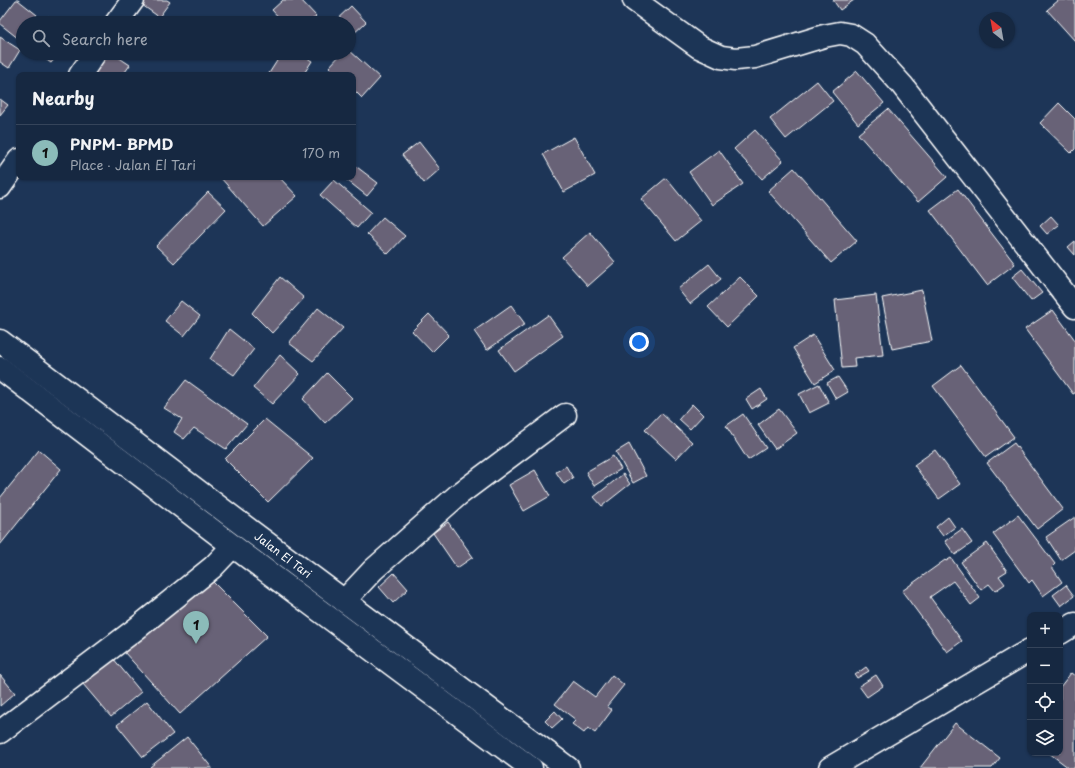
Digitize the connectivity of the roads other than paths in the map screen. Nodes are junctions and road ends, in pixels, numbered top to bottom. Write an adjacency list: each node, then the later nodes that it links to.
1 (133, 0): 3 (street)
2 (634, 0): 8 (street)
3 (121, 16)
4 (90, 60): 5 (street)
5 (82, 72)
6 (16, 164): 7 (street)
7 (0, 187)
8 (1075, 307)
9 (0, 341): 13 (street, Jalan El Tari)
10 (0, 368): 12 (street, Jalan El Tari)
11 (565, 415): 13 (street)
12 (233, 546): 17 (street); 18 (street, Jalan El Tari)
13 (344, 601): 19 (street, Jalan El Tari)
14 (1075, 624): 15 (street)
15 (1063, 631)
16 (1027, 652): 20 (street)
17 (0, 732)
18 (531, 768)
19 (568, 768)
20 (830, 768)

